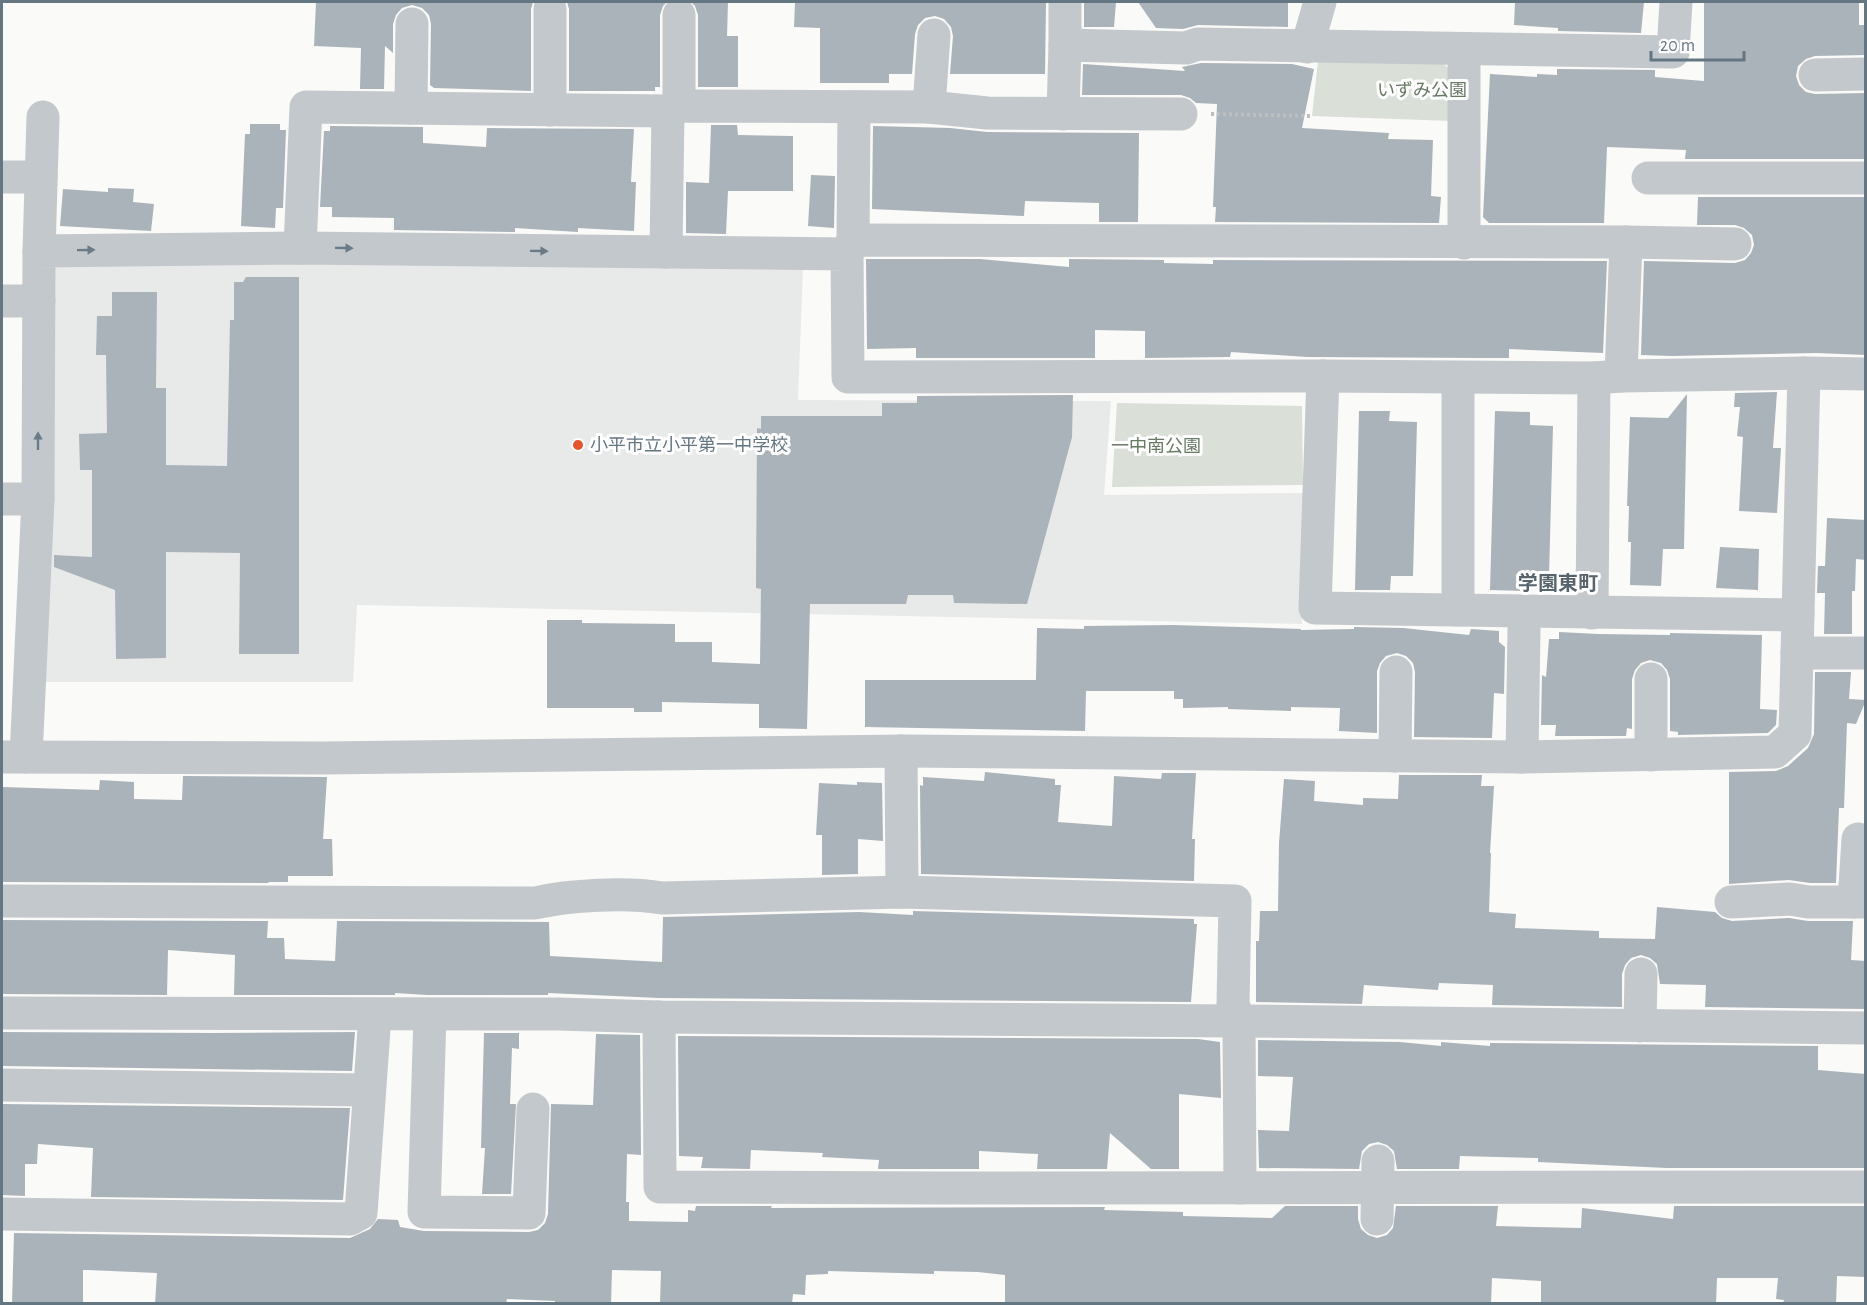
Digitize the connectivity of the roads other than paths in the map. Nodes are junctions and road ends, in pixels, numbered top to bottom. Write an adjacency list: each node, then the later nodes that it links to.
1 (1065, 2): 8 (street)
2 (1320, 2): 9 (street)
3 (1676, 2): 10 (street)
4 (550, 9): 17 (street)
5 (679, 15): 16 (street)
6 (412, 24): 15 (street)
7 (934, 35): 14 (street)
8 (1065, 45): 9 (street); 18 (street)
9 (1307, 47): 10 (street)
10 (1464, 50): 25 (street)
11 (1866, 74): 12 (street)
12 (1815, 75)
13 (854, 107): 14 (street); 16 (street); 28 (street)
14 (929, 107): 18 (street)
15 (411, 108): 17 (street); 29 (street)
16 (674, 109): 17 (street); 31 (street)
17 (550, 110)
18 (1063, 114): 19 (street)
19 (1182, 114)
20 (44, 117): 22 (street)
21 (2, 177): 22 (street)
22 (41, 177): 30 (street)
23 (1648, 178): 24 (street)
24 (1866, 178)
25 (1464, 243): 26 (street); 28 (street)
26 (1626, 243): 27 (street); 37 (street)
27 (1735, 244)
28 (850, 247): 31 (street); 36 (street)
29 (300, 248): 30 (street, one-way to 29); 31 (street, one-way to 31)
30 (39, 251): 32 (street)
31 (666, 252)
32 (39, 301): 33 (street); 40 (street, one-way to 32)
33 (2, 302)
34 (1804, 373): 35 (street); 37 (street); 43 (street)
35 (1866, 375)
36 (1323, 376): 38 (street); 41 (street)
37 (1608, 377): 38 (street); 42 (street)
38 (1458, 378): 41 (street)
39 (2, 499): 40 (street)
40 (38, 499): 52 (street)
41 (1458, 610): 42 (street)
42 (1592, 613): 43 (street)
43 (1798, 615): 45 (street)
44 (1524, 629): 53 (street)
45 (1797, 653): 46 (street); 50 (street)
46 (1866, 653)
47 (1396, 672): 51 (street)
48 (1651, 679): 50 (street)
49 (901, 751): 51 (street); 52 (street); 55 (street)
50 (1651, 755): 53 (street)
51 (1395, 756): 53 (street)
52 (14, 757)
53 (1522, 757)
54 (1858, 839): 58 (street)
55 (902, 892): 56 (street); 64 (street)
56 (2, 901)
57 (1731, 902): 58 (street)
58 (1860, 902)
59 (1641, 974): 65 (street)
60 (2, 1012): 61 (street)
61 (375, 1015): 62 (street); 68 (street)
62 (430, 1015): 63 (street); 69 (street)
63 (659, 1017): 64 (street); 71 (street)
64 (1239, 1021): 65 (street); 71 (street)
65 (1640, 1026): 66 (street)
66 (1866, 1028)
67 (2, 1085): 68 (street)
68 (368, 1090): 72 (street)
69 (533, 1109)
70 (1866, 1187): 71 (street)
71 (1240, 1188)
72 (2, 1214)

